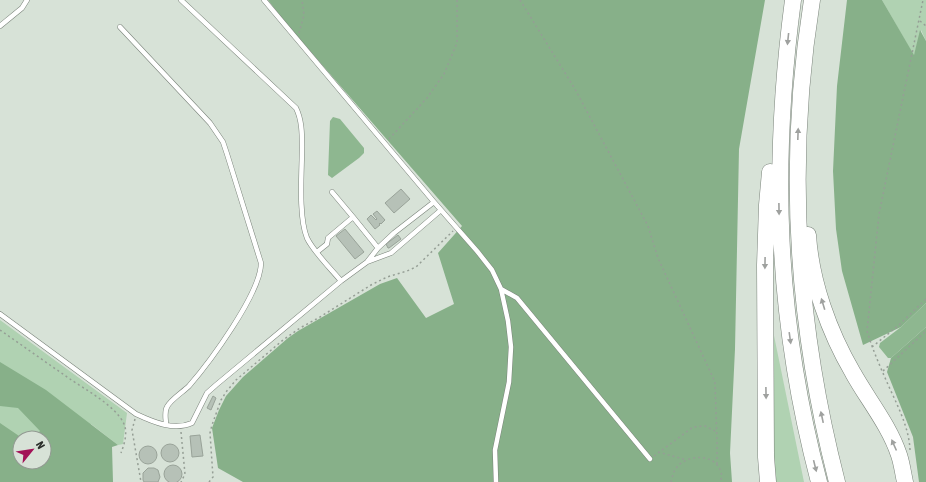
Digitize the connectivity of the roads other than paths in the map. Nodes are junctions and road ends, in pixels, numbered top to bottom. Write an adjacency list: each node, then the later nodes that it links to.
1 (27, 0): 6 (lane)
2 (181, 0): 15 (lane)
3 (264, 0): 11 (lane)
4 (793, 0): 8 (highway, one-way to 8)
5 (812, 0): 9 (highway, one-way to 5)
6 (0, 26)
7 (120, 27): 20 (lane)
8 (780, 142): 21 (highway, one-way to 21); 26 (highway, one-way to 26)
9 (797, 173): 27 (highway, one-way to 9); 28 (highway, one-way to 9)
10 (332, 192): 13 (lane)
11 (434, 202): 12 (lane); 14 (lane)
12 (442, 210): 16 (lane); 18 (lane)
13 (353, 218): 14 (lane); 15 (lane)
14 (378, 248): 16 (lane)
15 (318, 252): 17 (lane)
16 (367, 262): 17 (lane)
17 (341, 281): 20 (lane)
18 (501, 289): 22 (lane); 23 (lane)
19 (0, 314): 20 (lane)
20 (166, 425)
21 (766, 457): 24 (highway); 25 (highway)
22 (650, 459)
23 (496, 482)
24 (763, 482)
25 (768, 482)
26 (819, 482)
27 (837, 482)
28 (905, 482)

